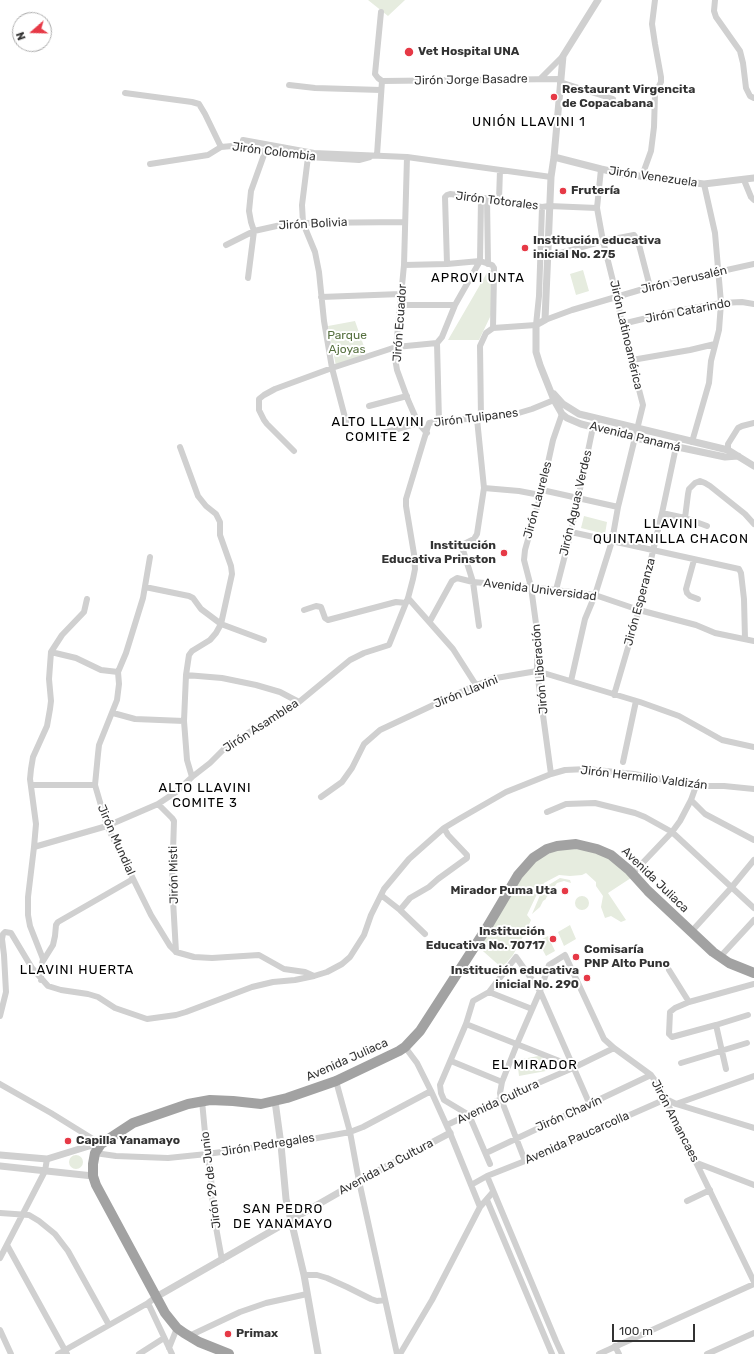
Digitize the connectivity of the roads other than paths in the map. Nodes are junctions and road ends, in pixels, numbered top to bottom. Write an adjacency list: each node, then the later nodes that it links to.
1 (598, 0): 5 (street)
2 (654, 0): 24 (street)
3 (715, 0): 12 (street)
4 (381, 12): 8 (street)
5 (563, 56): 6 (street); 7 (street, Avenida Panamá)
6 (540, 79): 7 (street, Jirón Jorge Basadre); 8 (street, Jirón Jorge Basadre)
7 (560, 80): 13 (street, Jirón Jorge Basadre); 20 (street, Avenida Panamá)
8 (382, 81): 10 (street)
9 (289, 85): 10 (street)
10 (381, 90): 17 (street)
11 (125, 93): 15 (street)
12 (754, 98)
13 (613, 99)
14 (243, 140): 17 (street, Jirón Colombia)
15 (221, 147): 16 (street, Jirón Colombia); 21 (street, Jirón Colombia)
16 (265, 152): 18 (street, Jirón Colombia); 36 (street)
17 (377, 155): 18 (street, Jirón Colombia); 19 (street, Jirón Colombia)
18 (308, 157): 35 (street)
19 (407, 157): 22 (street, Jirón Colombia); 34 (street, Jirón Ecuador)
20 (554, 157): 23 (street, Jirón Venezuela); 25 (street, Avenida Panamá)
21 (150, 164)
22 (500, 170): 25 (street, Jirón Colombia); 30 (street)
23 (601, 170): 24 (street, Jirón Venezuela); 33 (street, Jirón Latinoamérica)
24 (642, 176): 28 (street, Jirón Venezuela)
25 (551, 177): 32 (street, Avenida Panamá)
26 (754, 178): 27 (street, Jirón Venezuela)
27 (744, 180): 28 (street, Jirón Venezuela); 31 (street)
28 (704, 184): 45 (street)
29 (484, 199): 30 (street, Jirón Totorales); 40 (street); 41 (street, Jirón Totorales); 42 (street)
30 (499, 200): 32 (street, Jirón Totorales)
31 (754, 200)
32 (546, 206): 33 (street, Jirón Totorales); 39 (street, Avenida Panamá); 57 (street, Avenida Panamá)
33 (597, 208): 37 (street, Jirón Latinoamérica)
34 (405, 222): 35 (street, Jirón Bolivia); 44 (street, Jirón Ecuador)
35 (303, 223): 36 (street, Jirón Bolivia); 49 (street)
36 (254, 231): 38 (street, Jirón Bolivia); 46 (street)
37 (603, 241): 39 (street); 47 (street); 50 (street, Jirón Latinoamérica)
38 (226, 245)
39 (547, 257): 55 (street, Avenida Panamá)
40 (480, 261): 41 (street); 42 (street); 54 (street)
41 (448, 264): 44 (street)
42 (488, 264): 58 (street)
43 (754, 264): 45 (street, Jirón Jerusalén)
44 (404, 265): 48 (street, Jirón Ecuador)
45 (718, 272): 47 (street, Jirón Jerusalén); 51 (street)
46 (248, 278)
47 (650, 287): 50 (street, Jirón Jerusalén)
48 (401, 294): 49 (street); 53 (street, Jirón Ecuador)
49 (321, 297): 63 (street)
50 (617, 297): 55 (street, Jirón Jerusalén); 56 (street, Jirón Latinoamérica)
51 (721, 303): 52 (street, Jirón Catarindo); 56 (street, Jirón Catarindo); 60 (street)
52 (754, 304)
53 (400, 305): 54 (street); 61 (street, Jirón Ecuador)
54 (455, 305): 59 (street)
55 (545, 320): 57 (street)
56 (622, 324): 62 (street, Jirón Latinoamérica)
57 (536, 326): 58 (street); 64 (street, Avenida Panamá)
58 (493, 328): 69 (street)
59 (437, 343): 61 (street); 71 (street)
60 (715, 344): 62 (street); 81 (street)
61 (396, 347): 63 (street); 65 (street, Jirón Ecuador)
62 (632, 360): 76 (street, Jirón Latinoamérica)
63 (332, 368): 74 (street); 85 (street)
64 (549, 389): 66 (street, Avenida Panamá); 70 (street, Avenida Panamá)
65 (407, 396): 67 (street); 72 (street, Jirón Ecuador)
66 (554, 400): 68 (street, Avenida Panamá); 69 (street, Jirón Tulipanes)
67 (369, 406)
68 (562, 414): 75 (street, Avenida Panamá); 89 (street, Jirón Laureles)
69 (479, 419): 71 (street, Jirón Tulipanes); 88 (street)
70 (599, 419): 75 (street, Jirón Aguas Verdes); 76 (street, Avenida Panamá)
71 (439, 421): 77 (street, Jirón Tulipanes)
72 (418, 422): 77 (street, Jirón Ecuador); 80 (street, Jirón Tulipanes)
73 (754, 423): 84 (street)
74 (348, 426)
75 (593, 427): 78 (street, Avenida Panamá); 90 (street, Jirón Aguas Verdes)
76 (638, 429): 78 (street, Jirón Latinoamérica); 79 (street, Avenida Panamá)
77 (427, 433): 108 (street)
78 (635, 438): 83 (street, Avenida Panamá); 91 (street, Jirón Latinoamérica)
79 (681, 439): 81 (street, Avenida Panamá); 83 (street, Jirón Esperanza)
80 (359, 440)
81 (692, 442): 84 (street, Avenida Panamá)
82 (180, 447): 112 (street)
83 (676, 447): 86 (street, Avenida Panamá); 92 (street, Jirón Esperanza)
84 (728, 450): 86 (street, Avenida Panamá)
85 (294, 452)
86 (738, 456): 87 (street, Avenida Panamá)
87 (752, 463)
88 (484, 488): 89 (street); 101 (street)
89 (541, 492): 90 (street); 103 (street, Jirón Laureles)
90 (579, 497): 91 (street); 96 (street, Jirón Aguas Verdes)
91 (618, 507): 97 (street, Jirón Latinoamérica)
92 (662, 513): 93 (street); 98 (street, Jirón Esperanza)
93 (685, 518): 94 (street); 95 (street)
94 (754, 524)
95 (707, 526)
96 (571, 532): 97 (street); 104 (street, Jirón Aguas Verdes)
97 (612, 541): 98 (street); 105 (street, Jirón Latinoamérica)
98 (653, 550): 100 (street); 110 (street, Jirón Esperanza)
99 (150, 557): 102 (street, Jirón Mundial)
100 (694, 560): 107 (street); 114 (street)
101 (472, 582): 103 (street, Avenida Universidad); 111 (street, Avenida Universidad); 113 (street)
102 (145, 587): 112 (street); 119 (street, Jirón Mundial)
103 (531, 587): 104 (street, Avenida Universidad); 118 (street, Jirón Liberación)
104 (556, 590): 105 (street, Avenida Universidad)
105 (595, 596): 110 (street, Avenida Universidad); 121 (street, Jirón Latinoamérica)
106 (87, 599): 117 (street)
107 (698, 599)
108 (407, 600): 109 (street); 111 (street); 125 (street, Jirón Asamblea)
109 (304, 610)
110 (639, 610): 114 (street, Avenida Universidad); 123 (street, Jirón Esperanza)
111 (430, 622): 122 (street)
112 (221, 624): 115 (street); 120 (street)
113 (479, 626)
114 (744, 639): 116 (street, Avenida Universidad)
115 (264, 640)
116 (754, 641)
117 (51, 652): 119 (street); 132 (street)
118 (537, 671): 121 (street, Jirón Llavini); 122 (street, Jirón Llavini); 130 (street, Jirón Liberación)
119 (118, 672): 126 (street, Jirón Mundial)
120 (186, 675): 125 (street); 127 (street)
121 (571, 681): 123 (street, Jirón Llavini)
122 (476, 685): 136 (street, Jirón Llavini)
123 (614, 695): 124 (street, Jirón Llavini)
124 (636, 701): 128 (street, Jirón Llavini); 129 (street)
125 (299, 702): 131 (street, Jirón Asamblea)
126 (113, 714): 127 (street); 133 (street, Jirón Mundial)
127 (184, 721): 131 (street)
128 (754, 747)
129 (623, 762)
130 (551, 774): 134 (street, Jirón Hermilio Valdizán); 141 (street, Jirón Hermilio Valdizán)
131 (192, 777): 138 (street, Jirón Asamblea)
132 (31, 786): 133 (street); 144 (street)
133 (95, 786): 140 (street, Jirón Mundial)
134 (696, 786): 135 (street, Jirón Hermilio Valdizán); 137 (street)
135 (754, 789)
136 (321, 797)
137 (691, 800): 142 (street); 143 (street)
138 (158, 804): 140 (street, Jirón Asamblea); 155 (street, Jirón Misti)
139 (547, 812): 142 (street)
140 (107, 826): 144 (street, Jirón Asamblea); 147 (street, Jirón Mundial)
141 (444, 828): 149 (street, Jirón Hermilio Valdizán); 151 (street)
142 (672, 832): 146 (street); 148 (street)
143 (754, 840)
144 (34, 846): 157 (street)
145 (754, 860): 148 (street)
146 (633, 873): 153 (highway, Avenida Juliaca); 173 (highway, Avenida Juliaca)
147 (133, 879): 155 (street, Jirón Mundial); 157 (street)
148 (731, 888): 150 (street); 153 (street)
149 (381, 894): 151 (street); 160 (street, Jirón Hermilio Valdizán)
150 (754, 908)
151 (400, 910): 154 (street)
152 (754, 920): 156 (street)
153 (691, 932): 156 (highway, Avenida Juliaca)
154 (425, 934)
155 (176, 952): 160 (street)
156 (720, 957): 159 (highway, Avenida Juliaca)
157 (43, 961): 161 (street)
158 (670, 970): 165 (street)
159 (754, 973)
160 (314, 976): 161 (street, Jirón Hermilio Valdizán)
161 (41, 980): 168 (street, Jirón Hermilio Valdizán)
162 (754, 984): 165 (street)
163 (540, 991): 164 (street); 166 (street); 174 (street, Jirón Amancaes); 178 (street)
164 (489, 992): 166 (street); 169 (street)
165 (689, 1002): 170 (street)
166 (532, 1009): 172 (street)
167 (748, 1015): 170 (street)
168 (0, 1016)
169 (466, 1024): 172 (street); 176 (street)
170 (716, 1025): 175 (street)
171 (747, 1043): 175 (street)
172 (517, 1044): 178 (street); 183 (street)
173 (405, 1047): 182 (highway, Avenida Juliaca); 185 (street)
174 (614, 1048): 178 (street, Avenida Cultura); 180 (street, Jirón Amancaes)
175 (722, 1052): 177 (street); 179 (street)
176 (451, 1060): 183 (street); 192 (street)
177 (681, 1063)
178 (572, 1067): 186 (street, Avenida Cultura); 191 (street)
179 (726, 1070)
180 (651, 1075): 187 (street, Jirón Amancaes); 191 (street, Jirón Chavín)
181 (754, 1076): 190 (street)
182 (336, 1081): 189 (highway, Avenida Juliaca); 195 (street)
183 (502, 1082): 186 (street)
184 (0, 1084): 199 (street)
185 (431, 1091): 193 (street); 195 (street, Jirón Pedregales)
186 (501, 1099): 192 (street, Avenida Cultura); 197 (street)
187 (666, 1099): 190 (street); 204 (street, Avenida Paucarcolla); 205 (street, Jirón Amancaes)
188 (202, 1101): 189 (highway, Avenida Juliaca); 199 (highway, Avenida Juliaca); 201 (street, Jirón 29 de Junio)
189 (275, 1101): 198 (street)
190 (676, 1104): 194 (street)
191 (590, 1105): 197 (street, Jirón Chavín)
192 (468, 1115): 193 (street, Avenida Cultura); 200 (street)
193 (447, 1125): 196 (street)
194 (754, 1128)
195 (350, 1132): 198 (street, Jirón Pedregales); 211 (street)
196 (450, 1133): 211 (street, Avenida La Cultura); 212 (street)
197 (516, 1138): 200 (street, Jirón Chavín); 204 (street)
198 (281, 1145): 201 (street, Jirón Pedregales); 221 (street)
199 (98, 1148): 201 (street, Jirón Pedregales); 203 (street); 209 (highway)
200 (486, 1153): 206 (street)
201 (207, 1154): 224 (street, Jirón 29 de Junio)
202 (0, 1155): 203 (street)
203 (47, 1159): 208 (street)
204 (525, 1161): 210 (street, Avenida Paucarcolla)
205 (697, 1163): 213 (street); 214 (street, Jirón Amancaes)
206 (490, 1164)
207 (0, 1166): 208 (street)
208 (45, 1171): 209 (street); 220 (street)
209 (93, 1176): 229 (highway)
210 (487, 1176): 212 (street, Avenida Paucarcolla); 215 (street)
211 (359, 1181): 221 (street, Avenida La Cultura); 230 (street)
212 (471, 1185): 218 (street)
213 (754, 1185)
214 (710, 1190): 217 (street); 225 (street, Jirón Amancaes)
215 (493, 1192): 216 (street); 247 (street)
216 (488, 1200): 218 (street); 246 (street)
217 (687, 1201)
218 (480, 1207): 245 (street)
219 (0, 1213): 220 (street)
220 (22, 1214): 222 (street); 231 (street)
221 (291, 1221): 224 (street, Avenida La Cultura); 226 (street)
222 (7, 1245): 223 (street); 239 (street)
223 (0, 1258)
224 (222, 1260): 229 (street, Avenida La Cultura)
225 (752, 1274): 227 (street, Jirón Amancaes)
226 (304, 1275): 228 (street); 230 (street)
227 (754, 1283): 237 (street)
228 (307, 1294): 235 (street); 244 (street)
229 (152, 1300): 231 (street); 232 (highway); 236 (street)
230 (385, 1300): 245 (street)
231 (109, 1325): 239 (street)
232 (177, 1328): 235 (highway); 238 (street)
233 (0, 1330): 240 (street)
234 (754, 1333): 250 (street)
235 (189, 1336): 243 (highway)
236 (164, 1338): 238 (street); 242 (street)
237 (615, 1346): 248 (street); 249 (street)
238 (170, 1351)
239 (66, 1352): 241 (street)
240 (11, 1354)
241 (58, 1354)
242 (139, 1354)
243 (229, 1354)
244 (318, 1354)
245 (399, 1354)
246 (552, 1354)
247 (562, 1354)
248 (599, 1354)
249 (619, 1354)
250 (707, 1354)

